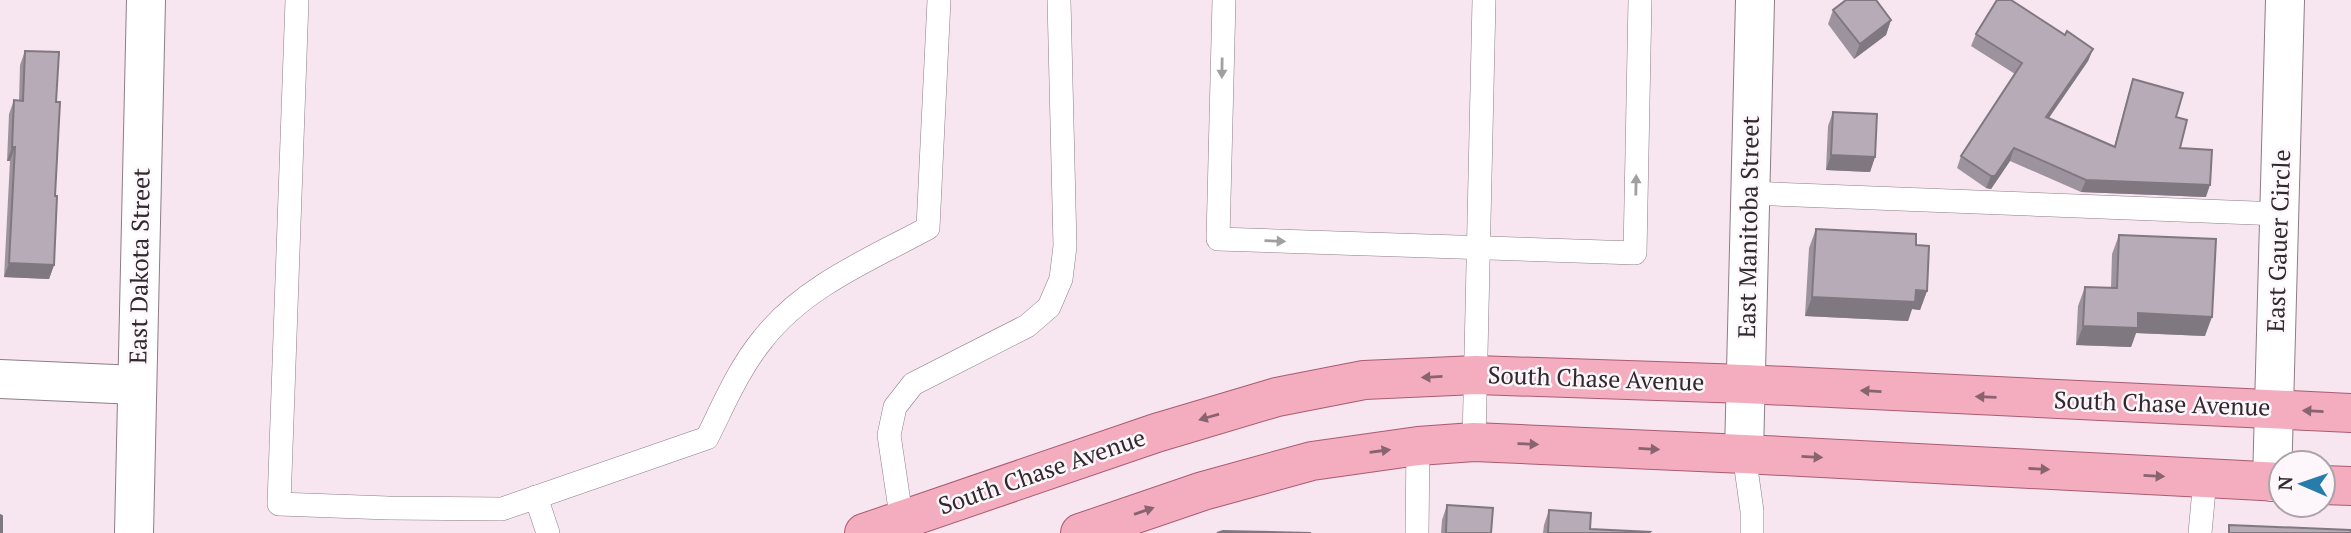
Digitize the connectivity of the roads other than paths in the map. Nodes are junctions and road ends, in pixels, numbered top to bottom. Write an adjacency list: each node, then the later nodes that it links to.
1 (146, 0): 16 (street, East Dakota Street)
2 (297, 0): 25 (lane)
3 (939, 0): 25 (lane)
4 (1059, 0): 26 (lane)
5 (1224, 0): 12 (lane, one-way to 12)
6 (1484, 0): 12 (lane)
7 (1640, 0): 12 (lane, one-way to 7)
8 (1755, 0): 10 (street, East Manitoba Street)
9 (2285, 0): 11 (street, East Gauer Circle)
10 (1749, 193): 11 (lane); 15 (street, East Manitoba Street)
11 (2280, 214): 17 (street, East Gauer Circle)
12 (1478, 248): 13 (lane)
13 (1476, 374): 15 (main road, South Chase Avenue); 19 (lane); 26 (main road, South Chase Avenue, one-way to 26)
14 (0, 379): 16 (street)
15 (1745, 384): 17 (main road, South Chase Avenue, one-way to 15); 22 (street, East Manitoba Street)
16 (138, 385): 27 (street, East Dakota Street)
17 (2275, 409): 18 (main road, South Chase Avenue, one-way to 17); 21 (street, East Gauer Circle)
18 (2351, 413)
19 (1474, 442): 20 (main road); 22 (main road, one-way to 22)
20 (1418, 446): 30 (main road, one-way to 20); 31 (lane)
21 (2276, 449)
22 (1744, 454): 23 (main road, one-way to 23); 32 (lane)
23 (2205, 478): 24 (main road); 33 (lane)
24 (2267, 481)
25 (536, 497): 28 (lane)
26 (903, 526): 29 (main road, South Chase Avenue)
27 (134, 533)
28 (548, 533)
29 (863, 533)
30 (1080, 533)
31 (1417, 533)
32 (1752, 533)
33 (2200, 533)

